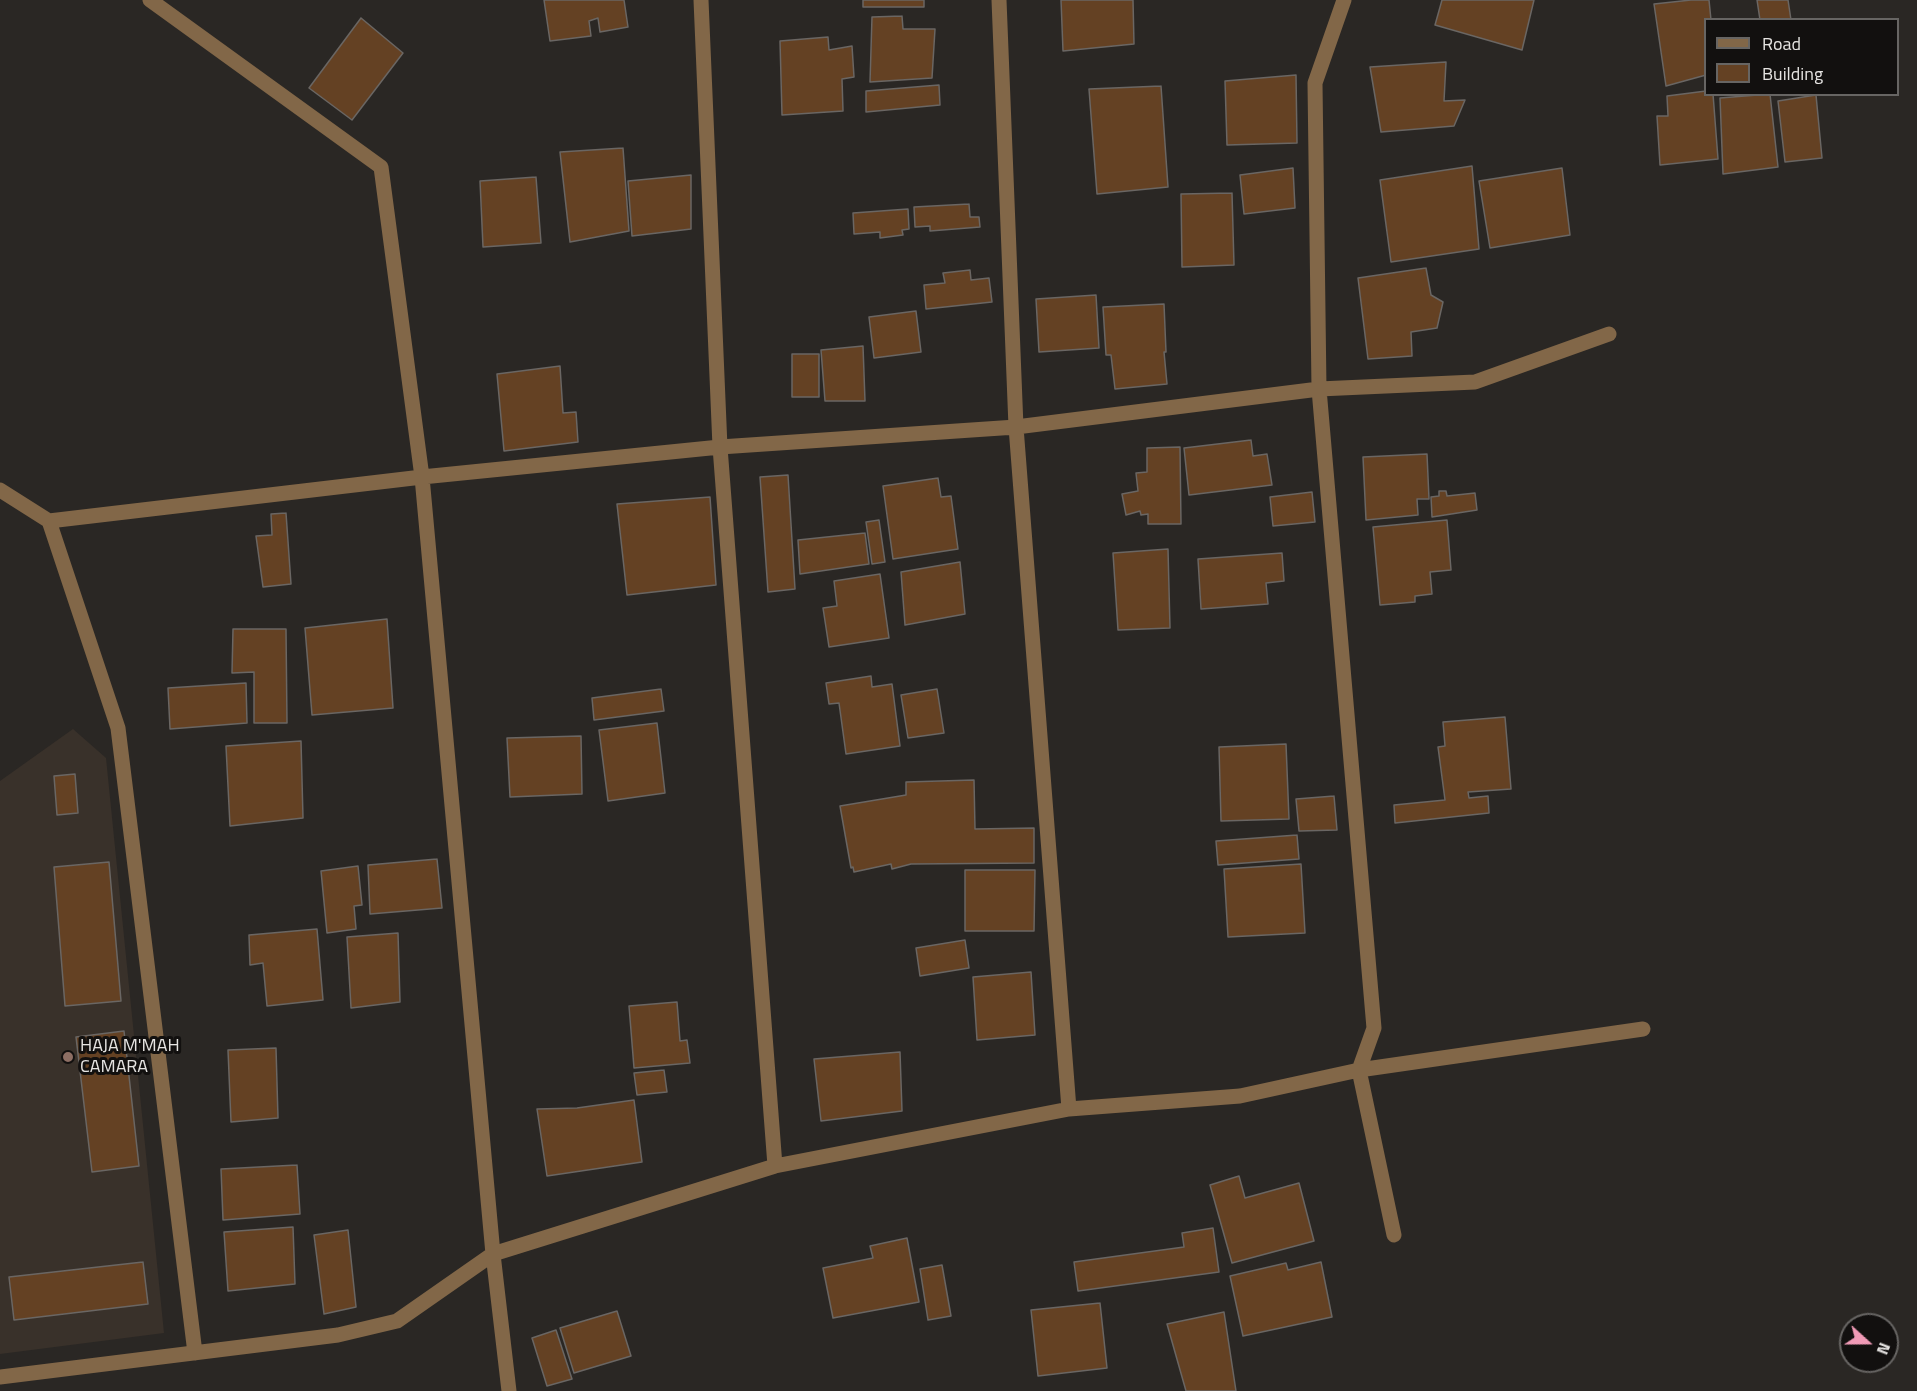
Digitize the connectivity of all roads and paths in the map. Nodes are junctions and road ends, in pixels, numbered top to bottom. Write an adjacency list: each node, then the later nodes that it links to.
1 (150, 0): 9 (street)
2 (701, 0): 8 (street)
3 (999, 0): 7 (street)
4 (1344, 0): 6 (street)
5 (1610, 334): 6 (street)
6 (1319, 389): 7 (street); 13 (street)
7 (1016, 427): 8 (street); 14 (street)
8 (720, 447): 9 (street); 15 (street)
9 (422, 477): 11 (street); 17 (street)
10 (0, 490): 11 (street)
11 (49, 521): 18 (street)
12 (1643, 1029): 13 (street)
13 (1359, 1070): 14 (street); 16 (street)
14 (1069, 1109): 15 (street)
15 (775, 1166): 17 (street)
16 (1394, 1235)
17 (493, 1254): 18 (street); 20 (street)
18 (195, 1353): 19 (street)
19 (0, 1377)
20 (509, 1391)

